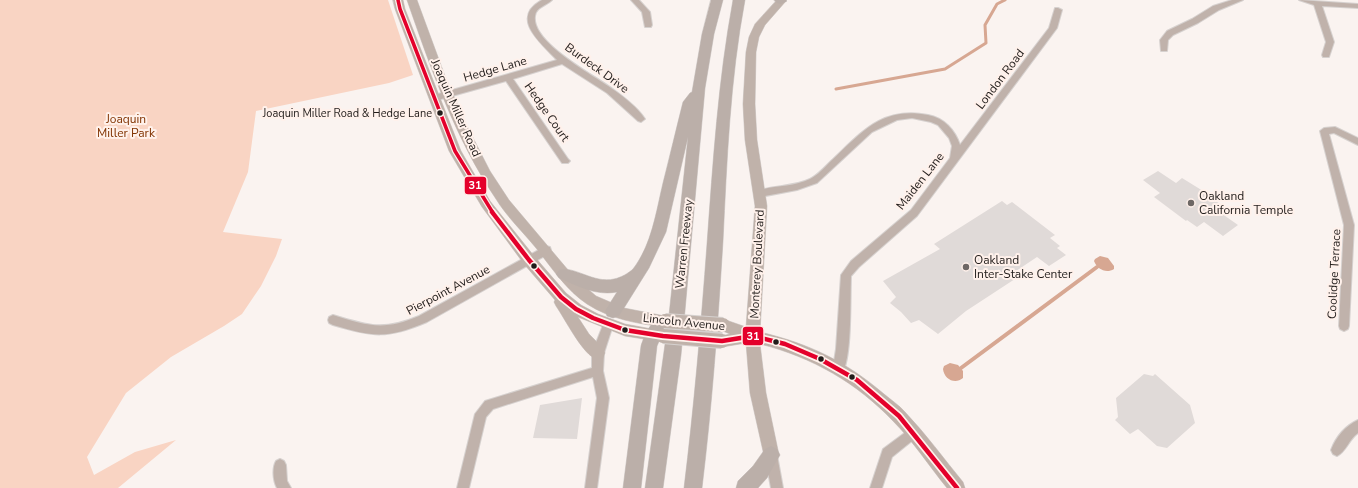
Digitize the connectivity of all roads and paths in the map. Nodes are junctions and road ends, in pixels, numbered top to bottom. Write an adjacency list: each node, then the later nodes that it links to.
1 (398, 0): 20 (main road, Joaquin Miller Road)
2 (412, 0): 19 (main road, Joaquin Miller Road)
3 (548, 0): 16 (street, Burdeck Drive)
4 (635, 0): 13 (street)
5 (717, 0): 18 (highway, Warren Freeway)
6 (739, 0): 49 (highway)
7 (781, 0): 25 (main road, Monterey Boulevard)
8 (1239, 0): 14 (street)
9 (1303, 0): 10 (street)
10 (1317, 4): 11 (street); 15 (street)
11 (1358, 6)
12 (1058, 10): 23 (street, London Road)
13 (648, 25)
14 (1164, 49)
15 (1326, 55)
16 (563, 61): 17 (street, Hedge Lane); 21 (street, Burdeck Drive)
17 (508, 78): 19 (street, Hedge Lane); 24 (street, Hedge Court)
18 (699, 88): 28 (highway); 48 (highway, Warren Freeway)
19 (448, 94): 20 (street, Hedge Lane); 26 (main road, Joaquin Miller Road)
20 (434, 98): 27 (main road, Joaquin Miller Road)
21 (641, 119)
22 (1358, 142): 33 (street, Coolidge Terrace)
23 (954, 159): 25 (street, Maiden Lane); 37 (street, Maiden Lane)
24 (565, 161)
25 (760, 193): 35 (main road, Monterey Boulevard)
26 (546, 250): 27 (street, Pierpoint Avenue); 29 (main road, Joaquin Miller Road)
27 (529, 260): 30 (main road, Joaquin Miller Road); 32 (street, Pierpoint Avenue)
28 (644, 264): 29 (highway); 31 (highway)
29 (564, 274): 31 (main road, Joaquin Miller Road)
30 (548, 282): 31 (main road, Joaquin Miller Road); 36 (main road)
31 (611, 318): 34 (main road, Lincoln Avenue); 36 (street)
32 (333, 320)
33 (1344, 326)
34 (660, 330): 35 (main road, Lincoln Avenue, bridge); 35 (main road, Lincoln Avenue, bridge); 47 (highway)
35 (753, 336): 37 (main road, Lincoln Avenue); 42 (main road, Monterey Boulevard)
36 (598, 353): 38 (street)
37 (839, 368): 40 (main road, Lincoln Avenue)
38 (597, 371): 45 (street); 46 (street)
39 (1358, 426): 41 (street)
40 (914, 432): 52 (street); 53 (main road, Lincoln Avenue)
41 (1337, 450)
42 (771, 455): 50 (highway); 51 (street, Monterey Boulevard)
43 (280, 465): 44 (street)
44 (285, 488)
45 (463, 488)
46 (591, 488)
47 (632, 488)
48 (654, 488)
49 (693, 488)
50 (745, 488)
51 (777, 488)
52 (876, 488)
53 (957, 488)

